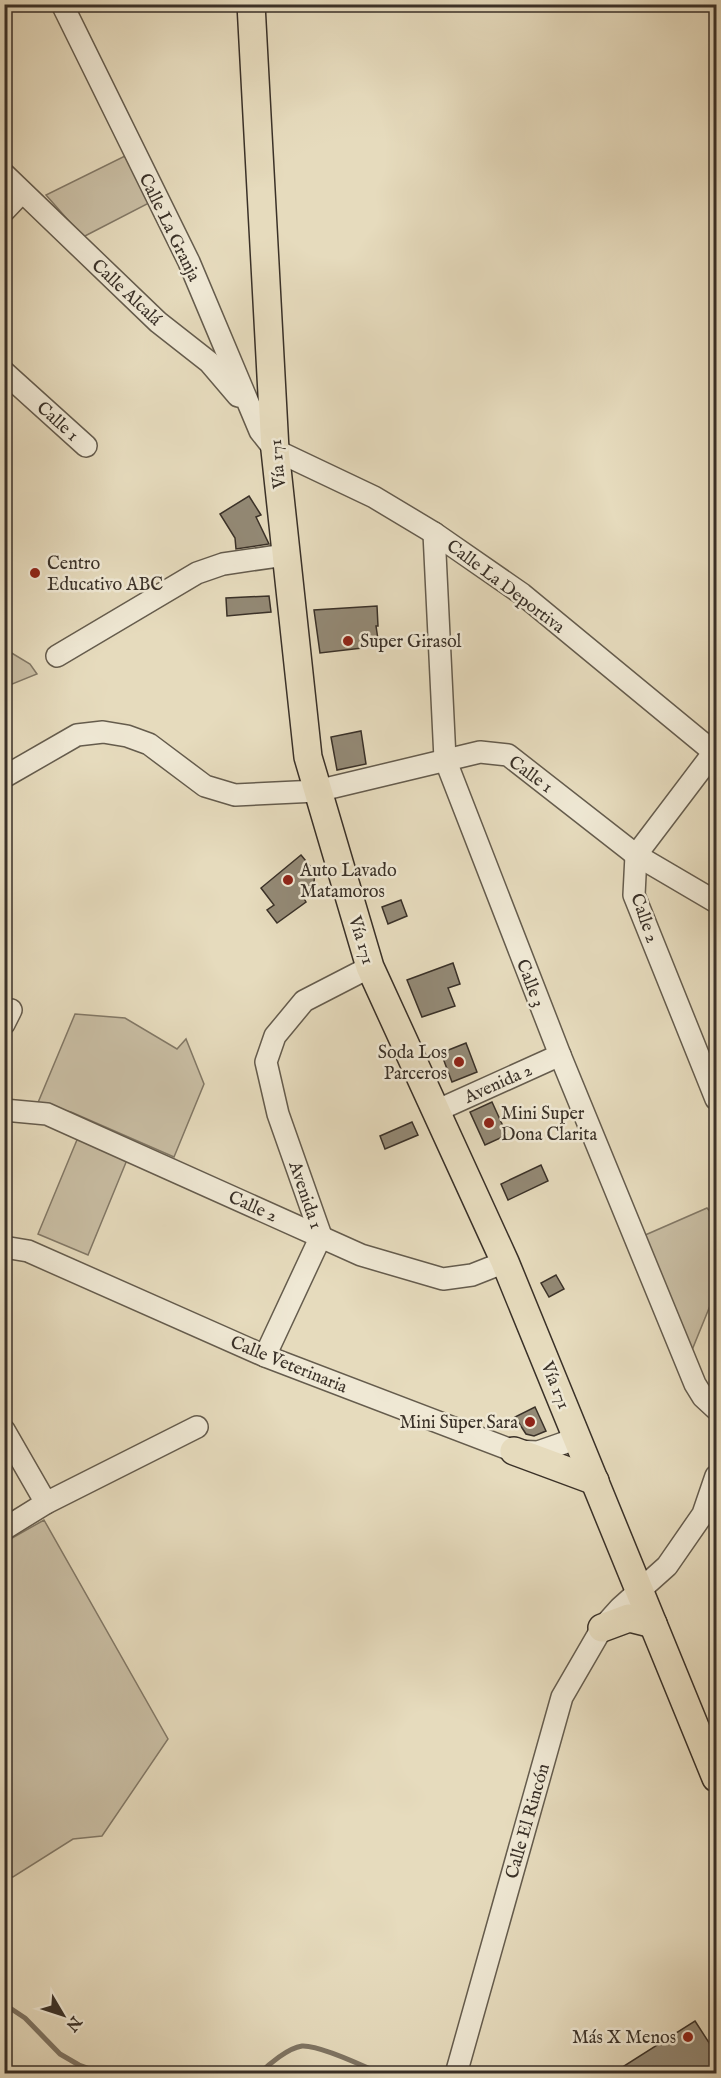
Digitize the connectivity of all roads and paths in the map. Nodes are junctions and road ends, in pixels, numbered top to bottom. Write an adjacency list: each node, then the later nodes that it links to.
1 (62, 4): 6 (street, Calle La Granja)
2 (251, 4): 11 (main road, Vía 171)
3 (4, 174): 4 (street, Calle Alcalá)
4 (22, 192): 5 (street); 7 (street, Calle Alcalá)
5 (4, 211)
6 (214, 322): 7 (street); 9 (street, Calle La Granja)
7 (181, 342): 9 (street, Calle Alcalá)
8 (4, 372): 10 (street, Calle 1)
9 (250, 410): 11 (street, Calle La Granja)
10 (86, 446)
11 (275, 450): 12 (street, Calle La Deportiva); 13 (main road, Vía 171)
12 (434, 532): 15 (street, Calle La Deportiva); 16 (street, Calle 3)
13 (285, 555): 14 (street); 18 (main road, Vía 171)
14 (57, 656)
15 (715, 753): 19 (street)
16 (445, 759): 18 (street, Calle 1); 19 (street, Calle 1); 22 (street, Calle 3)
17 (4, 777): 18 (street, Calle 1)
18 (317, 791): 21 (main road, Vía 171)
19 (636, 855): 20 (street, Calle 1); 23 (street, Calle 2)
20 (717, 902)
21 (370, 967): 25 (main road, Vía 171); 26 (street, Avenida 1)
22 (560, 1055): 25 (street, Avenida 2); 30 (street, Calle 3)
23 (717, 1099)
24 (4, 1110): 26 (street, Calle 2)
25 (436, 1112): 28 (main road, Vía 171)
26 (321, 1236): 28 (street, Calle 2); 29 (street, Avenida 1)
27 (4, 1247): 29 (street, Calle Veterinaria)
28 (505, 1262): 33 (main road, Vía 171)
29 (264, 1356): 34 (street, Calle Veterinaria)
30 (717, 1409)
31 (197, 1426): 37 (street)
32 (4, 1430): 37 (street)
33 (578, 1438): 34 (street, Calle Veterinaria); 36 (main road, Vía 171)
34 (514, 1451): 36 (main road)
35 (717, 1476): 39 (street)
36 (595, 1481): 39 (main road, Vía 171)
37 (46, 1503): 38 (street)
38 (4, 1529)
39 (639, 1590): 40 (main road, Vía 171); 41 (street, Calle El Rincón)
40 (653, 1624): 41 (main road); 42 (main road, Vía 171)
41 (602, 1628): 44 (street, Calle El Rincón)
42 (709, 1742): 43 (main road, Vía 171)
43 (717, 1778)
44 (456, 2073)

